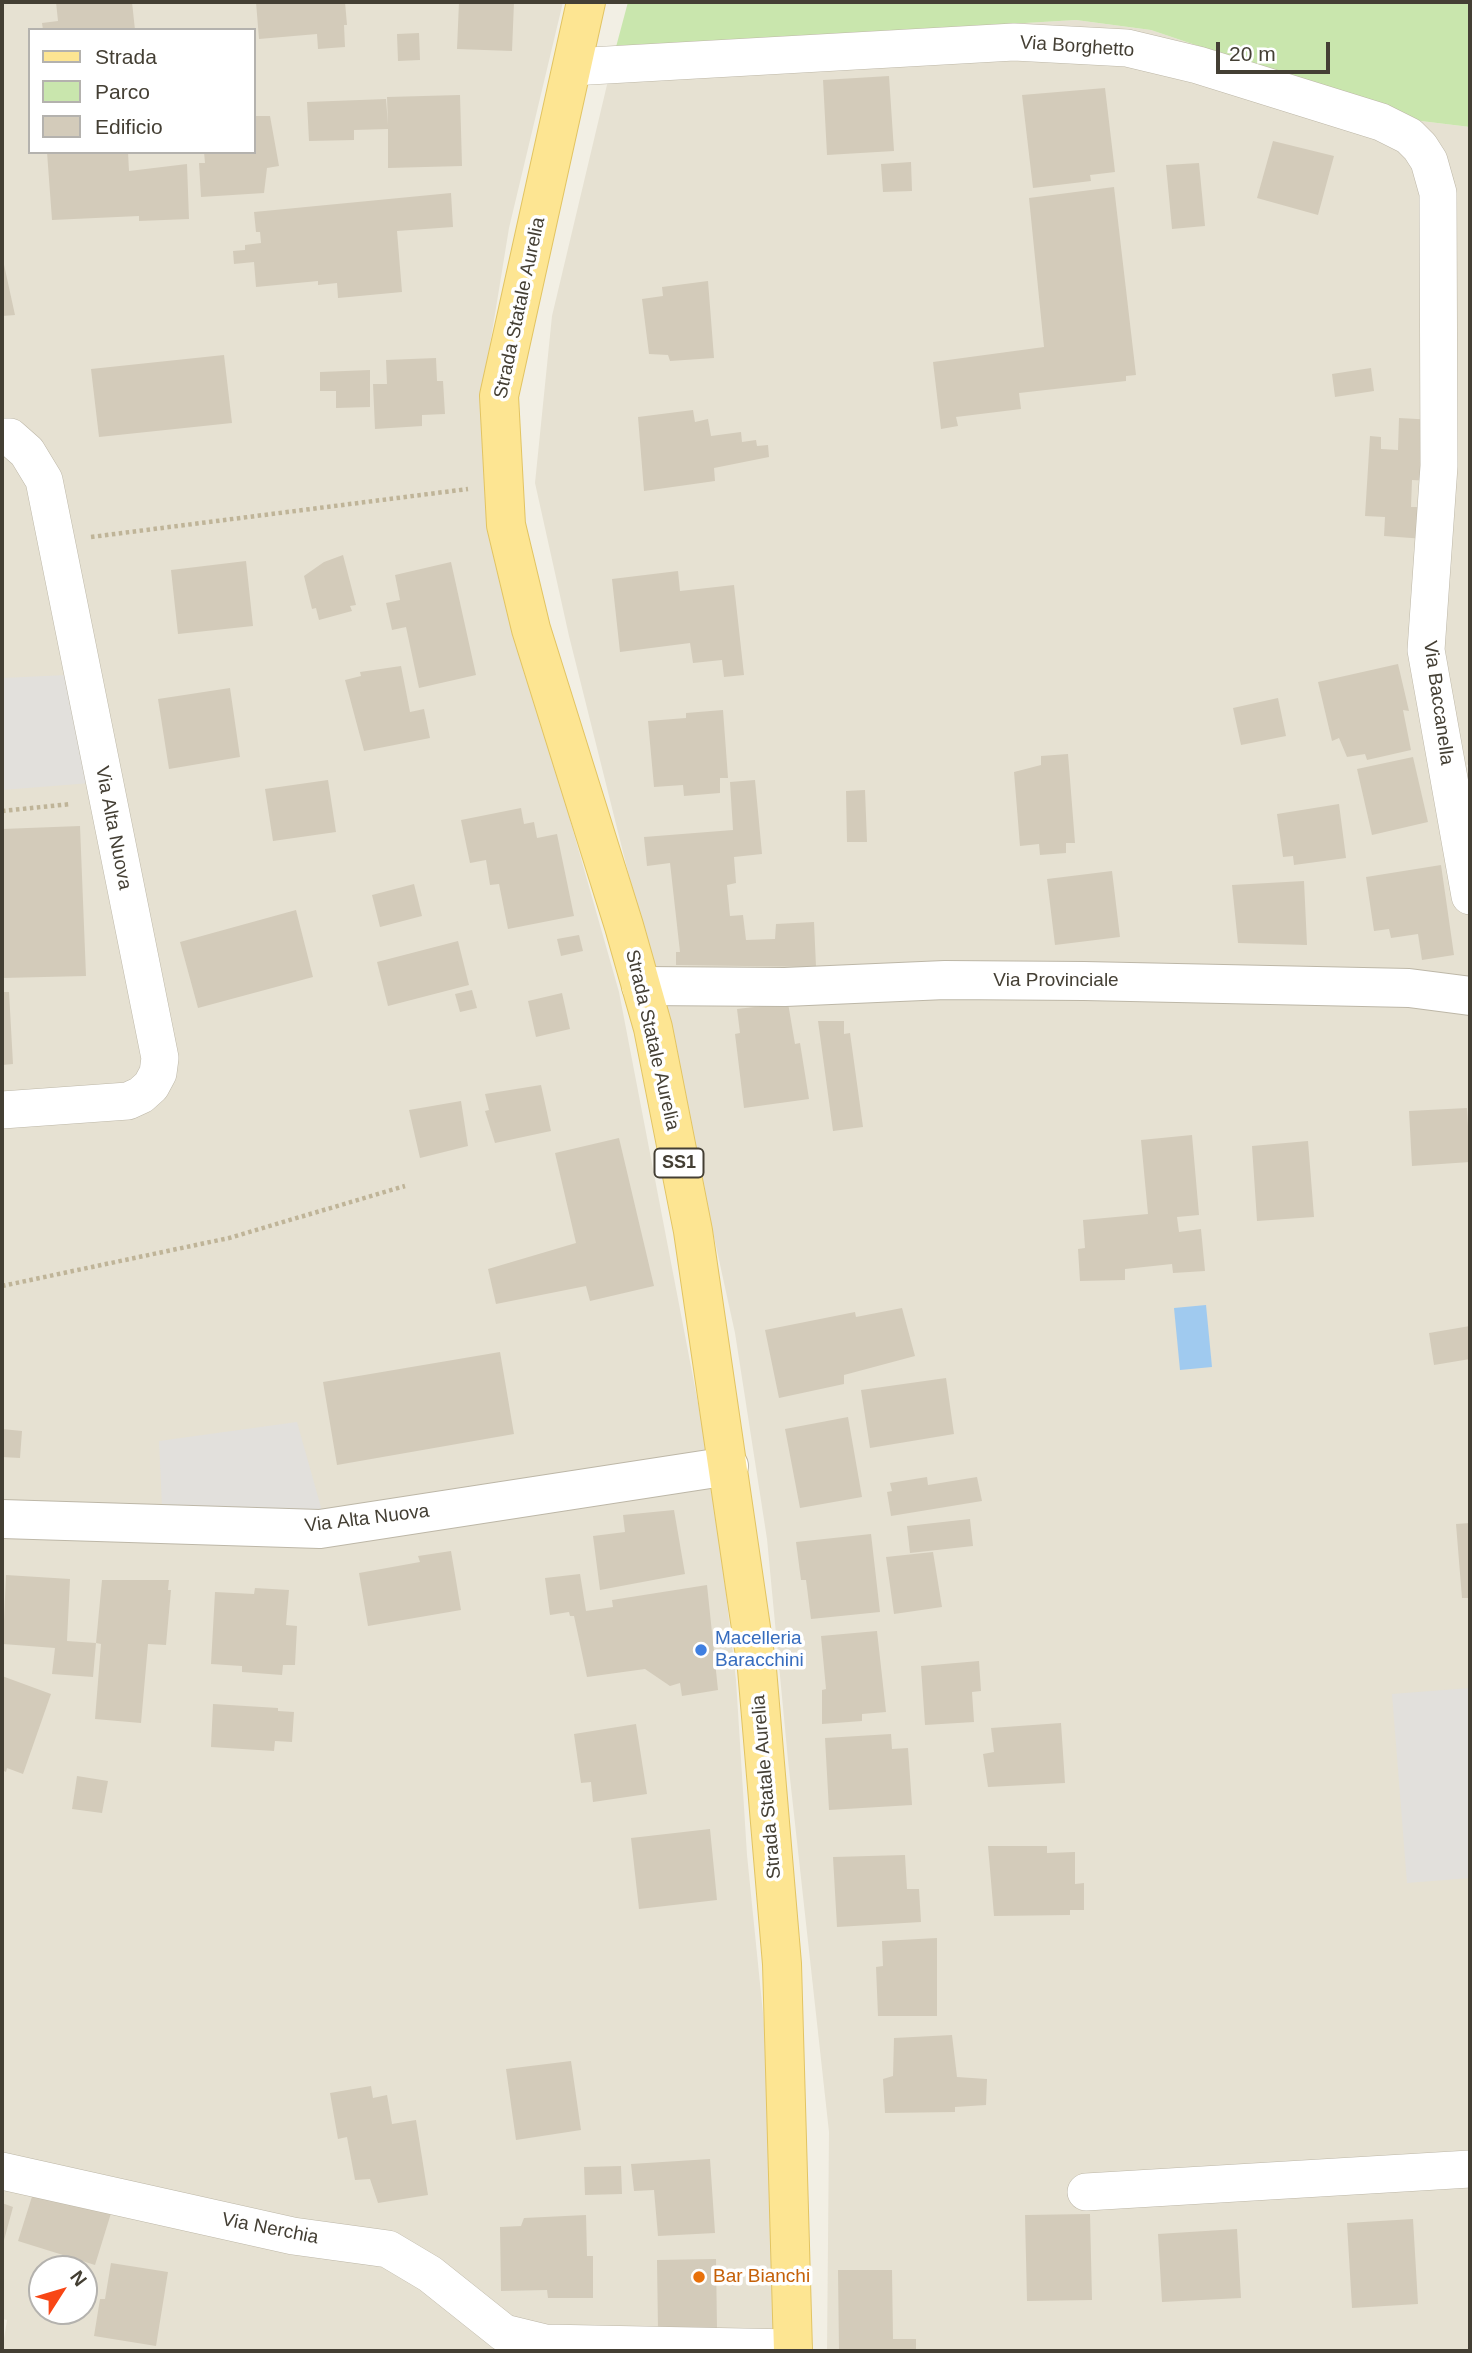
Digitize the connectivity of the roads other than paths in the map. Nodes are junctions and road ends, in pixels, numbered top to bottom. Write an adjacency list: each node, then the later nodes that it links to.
1 (586, 2): 2 (main road, Strada Statale Aurelia / SS1)
2 (572, 67): 4 (street, Via Borghetto); 6 (main road, Strada Statale Aurelia / SS1)
3 (2, 437): 8 (street, Via Alta Nuova)
4 (1455, 466): 5 (street, Via Baccanella)
5 (1470, 896)
6 (641, 986): 7 (street, Via Provinciale); 9 (main road, Strada Statale Aurelia / SS1)
7 (1470, 996)
8 (2, 1110)
9 (729, 1466): 10 (street, Via Alta Nuova); 15 (main road, Strada Statale Aurelia / SS1)
10 (2, 1519)
11 (1470, 2169): 13 (street)
12 (2, 2171): 14 (street, Via Nerchia)
13 (1086, 2192)
14 (510, 2344): 15 (street, Via Nerchia)
15 (793, 2349)

